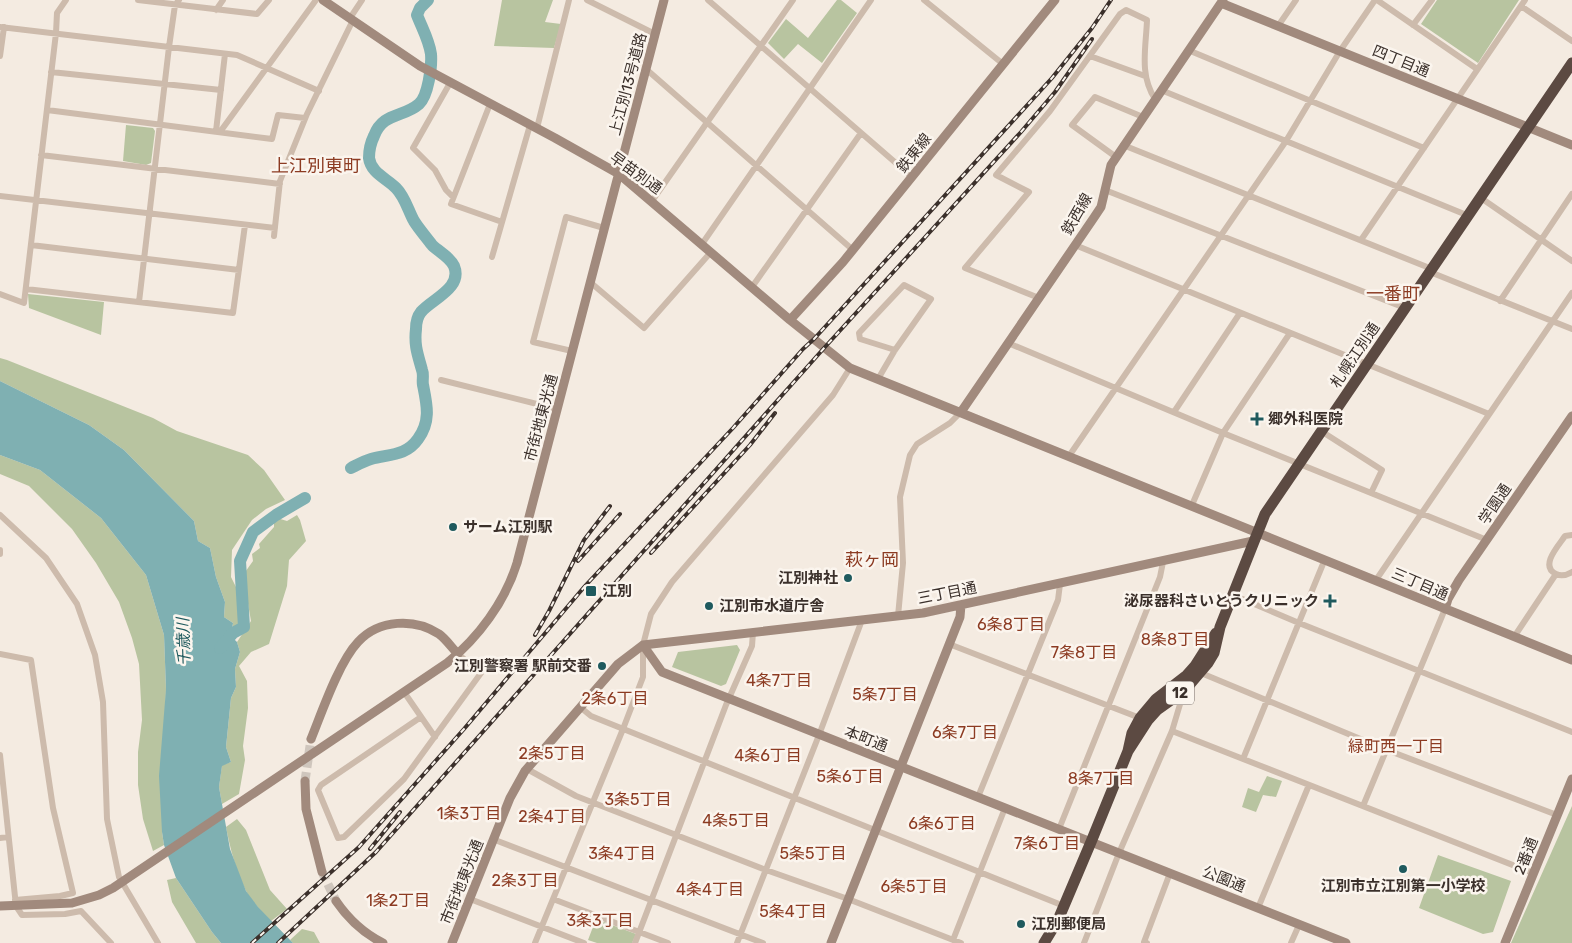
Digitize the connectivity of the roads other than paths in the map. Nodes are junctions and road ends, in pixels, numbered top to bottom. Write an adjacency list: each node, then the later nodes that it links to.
1 (66, 0): 27 (street)
2 (138, 0): 20 (street)
3 (223, 0): 22 (street)
4 (269, 0): 22 (street)
5 (316, 0): 39 (street)
6 (324, 0): 23 (street)
7 (362, 0): 23 (street)
8 (569, 0): 59 (street)
9 (587, 0): 28 (street)
10 (664, 0): 28 (street, 上江別13号道路)
11 (708, 0): 30 (street)
12 (793, 0): 30 (street)
13 (872, 0): 46 (street)
14 (924, 0): 38 (street)
15 (1055, 0): 38 (street, 鉄東線)
16 (1296, 0): 25 (street)
17 (1376, 0): 24 (street); 33 (street)
18 (1432, 0): 24 (street)
19 (1222, 1): 25 (street, 四丁目通); 32 (street, 鉄西線)
20 (177, 3): 22 (street); 31 (street)
21 (1523, 3): 29 (street); 41 (street)
22 (216, 10)
23 (351, 19): 44 (street, 早苗別通); 48 (street)
24 (1414, 25): 41 (street)
25 (1278, 26): 33 (street, 四丁目通)
26 (2, 27): 27 (street); 35 (street)
27 (56, 33): 31 (street); 42 (street)
28 (655, 34): 40 (street, 上江別13号道路)
29 (1572, 40)
30 (761, 46): 46 (street); 57 (street)
31 (169, 47): 34 (street); 45 (street)
32 (1188, 50): 49 (street, 鉄西線); 52 (street)
33 (1340, 51): 50 (street, 四丁目通); 52 (street)
34 (225, 54): 39 (street); 47 (street)
35 (0, 56)
36 (1090, 56): 43 (street); 43 (street); 110 (street)
37 (1572, 63): 60 (highway, 札幌江別通 / 12)
38 (1003, 64): 72 (street, 鉄東線)
39 (267, 68): 48 (street); 61 (street)
40 (646, 69): 57 (street); 71 (street, 上江別13号道路)
41 (1478, 69): 50 (street)
42 (51, 72): 45 (street); 54 (street)
43 (1145, 76): 51 (street)
44 (447, 82): 53 (street, 早苗別通); 79 (street)
45 (165, 84): 47 (street); 58 (street)
46 (810, 88): 62 (street); 69 (street)
47 (221, 90): 61 (street)
48 (319, 90): 56 (street)
49 (1161, 90): 51 (street, 鉄西線); 63 (street)
50 (1458, 98): 60 (street, 四丁目通); 66 (street)
51 (1155, 99): 55 (street, 鉄西線)
52 (1310, 101): 63 (street); 66 (street)
53 (490, 104): 59 (street, 早苗別通); 79 (street)
54 (47, 110): 58 (street); 67 (street)
55 (1143, 117): 65 (street, 鉄西線); 68 (street)
56 (306, 118): 61 (street); 73 (street)
57 (707, 122): 69 (street); 82 (street)
58 (160, 124): 61 (street); 70 (street)
59 (534, 127): 71 (street, 早苗別通); 86 (street)
60 (1529, 127): 64 (street, 四丁目通); 80 (highway, 札幌江別通 / 12)
61 (218, 132)
62 (861, 133): 72 (street); 83 (street)
63 (1286, 141): 74 (street); 77 (street)
64 (1572, 144)
65 (1123, 145): 68 (street, 鉄西線); 77 (street)
66 (1424, 148): 74 (street)
67 (41, 155): 70 (street); 81 (street)
68 (1116, 157): 75 (street, 鉄西線)
69 (757, 166): 83 (street); 94 (street)
70 (155, 169): 73 (street); 84 (street)
71 (618, 174): 82 (street, 早苗別通); 89 (street, 市街地東光通)
72 (912, 177): 97 (street, 鉄東線)
73 (280, 184): 88 (street)
74 (1398, 186): 85 (street); 92 (street)
75 (1105, 190): 90 (street); 96 (street, 鉄西線)
76 (1572, 194): 93 (street)
77 (1249, 195): 90 (street); 92 (street)
78 (0, 196): 81 (street)
79 (454, 197): 86 (street)
80 (1481, 198): 85 (highway, 札幌江別通 / 12); 93 (street)
81 (36, 200): 84 (street); 95 (street)
82 (652, 201): 94 (street, 早苗別通)
83 (807, 209): 97 (street); 105 (street)
84 (150, 214): 87 (street); 100 (street)
85 (1469, 216): 103 (highway, 札幌江別通 / 12)
86 (502, 222): 99 (street)
87 (245, 225): 88 (street); 102 (street)
88 (275, 228): 91 (street)
89 (604, 228): 104 (street, 市街地東光通); 121 (street)
90 (1221, 235): 107 (street); 113 (street)
91 (274, 236)
92 (1361, 240): 103 (street)
93 (1541, 240): 101 (street); 111 (street)
94 (702, 244): 98 (street, 早苗別通)
95 (31, 245): 100 (street); 106 (street)
96 (1075, 245): 107 (street); 110 (street, 鉄西線)
97 (853, 250): 115 (street, 鉄東線)
98 (711, 252): 104 (street); 105 (street, 早苗別通)
99 (492, 257)
100 (144, 258): 102 (street); 112 (street)
101 (1572, 261)
102 (239, 270): 112 (street)
103 (1431, 271): 111 (street); 113 (highway, 札幌江別通 / 12)
104 (590, 282): 121 (street, 市街地東光通)
105 (752, 287): 115 (street, 早苗別通)
106 (26, 289): 109 (street); 112 (street)
107 (1184, 289): 114 (street); 126 (street)
108 (1572, 293): 116 (street)
109 (0, 294)
110 (1039, 298): 119 (street, 鉄西線)
111 (1500, 301): 116 (street)
112 (139, 302)
113 (1405, 308): 122 (highway, 札幌江別通 / 12)
114 (1240, 312): 118 (street); 129 (street)
115 (790, 320): 123 (street, 早苗別通)
116 (1552, 321): 117 (street); 130 (street)
117 (1572, 329)
118 (1290, 333): 122 (street); 133 (street)
119 (1008, 343): 126 (street); 128 (street, 鉄西線)
120 (895, 350): 120 (street); 124 (street)
121 (572, 352): 127 (street, 市街地東光通)
122 (1366, 364): 130 (street); 132 (highway, 札幌江別通 / 12)
123 (850, 368): 124 (street, 早苗別通); 162 (street)
124 (878, 379): 128 (street, 早苗別通)
125 (441, 380): 127 (street)
126 (1116, 388): 129 (street); 134 (street)
127 (557, 409): 164 (street, 市街地東光通)
128 (961, 412): 134 (street, 早苗別通); 155 (street)
129 (1174, 412): 133 (street)
130 (1489, 414): 138 (street)
131 (1572, 416): 143 (street, 学園通)
132 (1321, 431): 135 (highway, 札幌江別通 / 12); 136 (street)
133 (1222, 432): 135 (street); 137 (street)
134 (1069, 456): 137 (street, 早苗別通)
135 (1298, 463): 136 (street); 142 (highway, 札幌江別通 / 12)
136 (1371, 493): 138 (street)
137 (1192, 505): 142 (street, 早苗別通)
138 (1422, 513): 143 (street); 150 (street)
139 (0, 515): 140 (street)
140 (3, 519): 214 (street)
141 (1572, 535): 149 (street)
142 (1255, 537): 146 (street, 三丁目通); 147 (street, 三丁目通); 152 (highway, 札幌江別通 / 12)
143 (1487, 540): 154 (street, 学園通)
144 (0, 550): 145 (street)
145 (0, 554)
146 (1326, 559): 150 (street, 三丁目通); 157 (street)
147 (1163, 562): 151 (street, 三丁目通); 173 (street)
148 (1572, 572): 149 (street)
149 (1556, 574): 160 (street)
150 (1376, 580): 154 (street, 三丁目通)
151 (1060, 584): 153 (street, 三丁目通); 168 (street)
152 (1233, 595): 157 (street); 158 (highway, 札幌江別通 / 12)
153 (961, 605): 155 (street, 三丁目通); 161 (street)
154 (1445, 609): 160 (street, 三丁目通); 166 (street)
155 (898, 616): 156 (street, 三丁目通)
156 (862, 620): 159 (street, 三丁目通); 180 (street)
157 (1299, 623): 166 (street); 172 (street)
158 (1220, 627): 167 (highway, 札幌江別通 / 12); 176 (highway, 札幌江別通 / 12)
159 (753, 632): 162 (street, 三丁目通); 171 (street)
160 (1514, 637): 165 (street, 三丁目通)
161 (949, 644): 168 (street); 188 (street)
162 (643, 646): 171 (street, 本町通); 174 (street, 市街地東光通); 177 (street)
163 (0, 654): 220 (street)
164 (458, 654): 170 (street, 市街地東光通); 181 (street); 182 (street)
165 (1572, 660)
166 (1420, 671): 179 (street); 183 (street)
167 (1200, 673): 169 (highway, 札幌江別通 / 12); 172 (street)
168 (1028, 674): 173 (street); 195 (street)
169 (1185, 690): 178 (street); 184 (highway, 札幌江別通 / 12)
170 (404, 692): 175 (street); 214 (street, 市街地東光通)
171 (728, 699): 180 (street, 本町通); 187 (street)
172 (1267, 701): 183 (street); 186 (street)
173 (1108, 705): 176 (street); 200 (street)
174 (580, 707): 177 (street); 189 (street, 市街地東光通)
175 (421, 717): 181 (street); 181 (street)
176 (1140, 718): 184 (highway, 札幌江別通 / 12)
177 (623, 729): 187 (street); 196 (street)
178 (1172, 731): 186 (street); 207 (street)
179 (1572, 732)
180 (819, 735): 188 (street, 本町通); 194 (street)
181 (434, 737)
182 (311, 739)
183 (1387, 750): 197 (street); 199 (street)
184 (1128, 751): 206 (highway, 札幌江別通 / 12)
185 (0, 756): 193 (street)
186 (1243, 759): 192 (street)
187 (706, 762): 194 (street); 202 (street)
188 (900, 767): 195 (street, 本町通); 201 (street)
189 (526, 769): 196 (street); 205 (street, 市街地東光通)
190 (1572, 779): 199 (street, 2番通)
191 (305, 781): 210 (street)
192 (1309, 785): 197 (street); 223 (street)
193 (2, 793): 203 (street)
194 (794, 797): 201 (street); 209 (street)
195 (978, 797): 198 (street, 本町通)
196 (592, 803): 202 (street); 208 (street)
197 (1363, 806): 213 (street)
198 (1005, 808): 200 (street, 本町通); 211 (street)
199 (1557, 816): 213 (street, 2番通)
200 (1059, 829): 206 (street, 本町通)
201 (875, 830): 211 (street); 217 (street)
202 (676, 835): 209 (street); 218 (street)
203 (8, 837): 204 (street); 220 (street)
204 (0, 838)
205 (494, 840): 208 (street); 215 (street, 市街地東光通)
206 (1092, 842): 207 (street, 公園通); 222 (highway, 札幌江別通 / 12)
207 (1119, 852): 212 (street, 公園通); 242 (street)
208 (565, 867): 216 (street); 218 (street)
209 (766, 870): 217 (street); 227 (street)
210 (322, 872)
211 (980, 872): 222 (street); 228 (street)
212 (1170, 873): 223 (street, 公園通); 243 (street)
213 (1533, 873): 246 (street, 2番通)
214 (121, 882): 220 (street); 230 (street)
215 (470, 899): 225 (street); 232 (street, 市街地東光通)
216 (553, 899): 225 (street); 226 (street)
217 (848, 899): 228 (street); 239 (street)
218 (651, 900): 226 (street); 227 (street)
219 (336, 901): 231 (street)
220 (16, 903): 221 (street); 229 (street)
221 (0, 906)
222 (1064, 906): 241 (highway, 札幌江別通 / 12)
223 (1258, 908): 224 (street, 公園通)
224 (1299, 925): 244 (street); 245 (street, 公園通)
225 (541, 927): 233 (street); 234 (street)
226 (640, 932): 235 (street); 236 (street)
227 (740, 934): 237 (street); 238 (street)
228 (953, 940): 240 (street)
229 (111, 943)
230 (158, 943)
231 (383, 943)
232 (452, 943)
233 (535, 943)
234 (584, 943)
235 (636, 943)
236 (668, 943)
237 (737, 943)
238 (763, 943)
239 (831, 943)
240 (961, 943)
241 (1044, 943)
242 (1084, 943)
243 (1147, 943)
244 (1291, 943)
245 (1346, 943)
246 (1505, 943)

